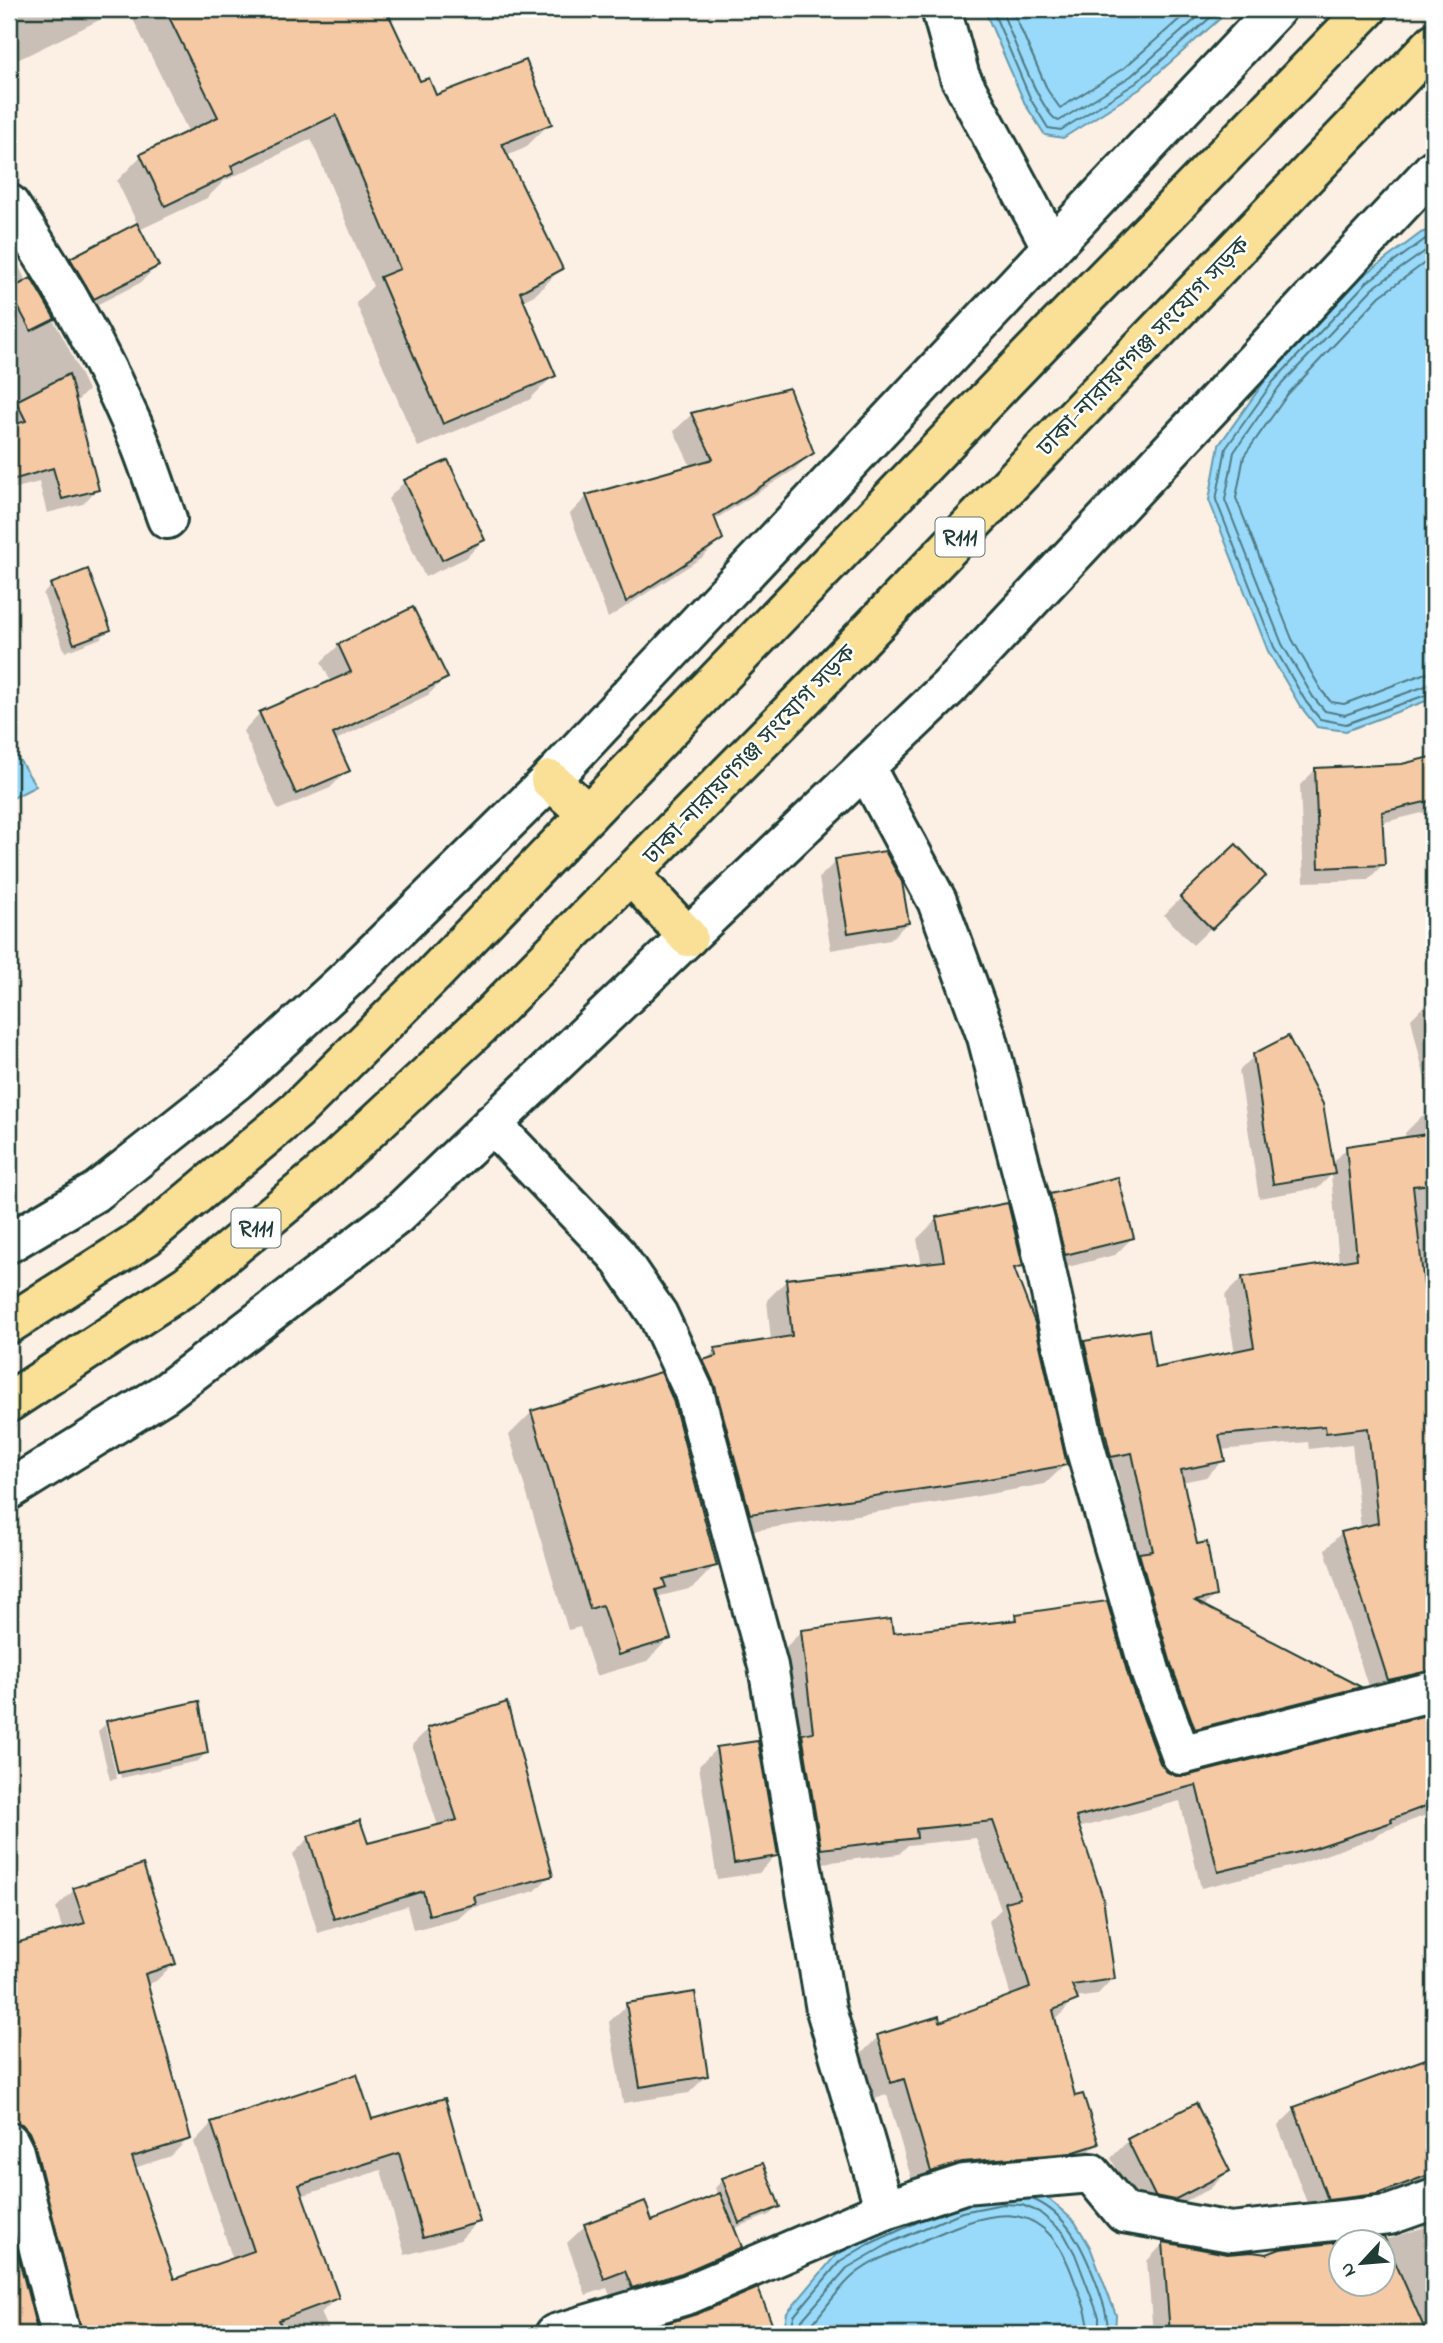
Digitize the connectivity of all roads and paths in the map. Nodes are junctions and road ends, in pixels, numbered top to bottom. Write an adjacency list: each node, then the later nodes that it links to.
1 (941, 9): 7 (street)
2 (1276, 9): 7 (street)
3 (1367, 9): 11 (main road, R111)
4 (1434, 43): 12 (main road, ঢাকা-নারায়ণগঞ্জ সংযোগ সড়ক / R111)
5 (1434, 169): 9 (street)
6 (9, 204): 8 (street)
7 (1051, 246): 10 (street)
8 (167, 519)
9 (865, 767): 13 (street); 19 (street)
10 (550, 780): 11 (main road); 15 (street)
11 (588, 814): 16 (main road, R111)
12 (631, 875): 13 (main road); 17 (main road, ঢাকা-নারায়ণগঞ্জ সংযোগ সড়ক / R111)
13 (688, 937): 14 (street)
14 (492, 1124): 18 (street); 22 (street)
15 (9, 1243)
16 (9, 1324)
17 (9, 1402)
18 (9, 1490)
19 (1434, 1691)
20 (9, 2142): 23 (street)
21 (1434, 2199): 22 (street)
22 (885, 2210): 24 (street)
23 (61, 2334)
24 (555, 2334)

